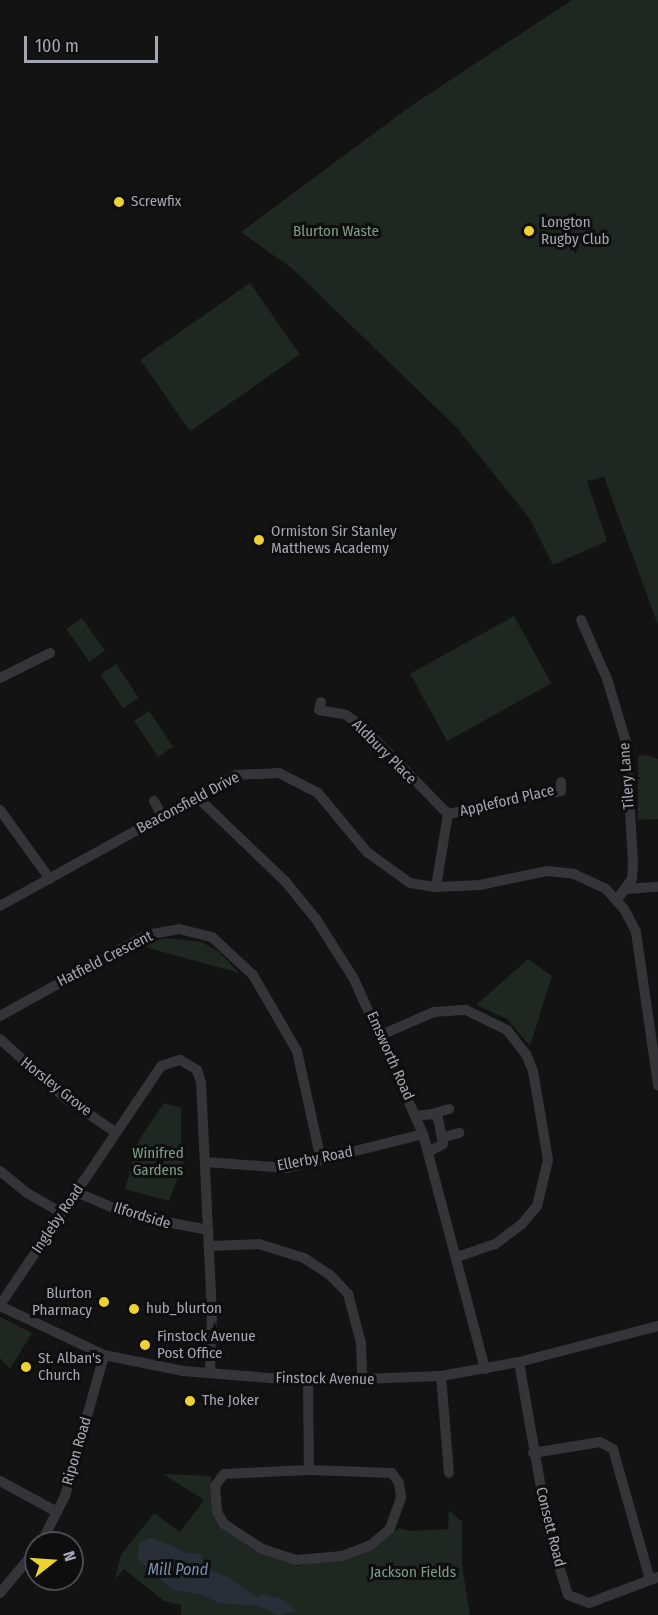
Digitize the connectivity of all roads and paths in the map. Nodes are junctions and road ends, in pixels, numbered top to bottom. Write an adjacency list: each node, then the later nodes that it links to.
1 (581, 620): 14 (street, Tilery Lane)
2 (50, 653): 3 (street)
3 (0, 678)
4 (321, 702): 9 (street, Aldbury Place)
5 (561, 782): 9 (street, Appleford Place)
6 (197, 797): 10 (street, Beaconsfield Drive); 12 (street, Beaconsfield Drive); 19 (street, Emsworth Road)
7 (154, 801): 10 (street)
8 (0, 810): 11 (street)
9 (448, 814): 12 (street)
10 (162, 816): 11 (street, Beaconsfield Drive)
11 (50, 879): 16 (street, Beaconsfield Drive)
12 (436, 887): 15 (street, Beaconsfield Drive)
13 (658, 887): 14 (street)
14 (627, 889): 15 (street)
15 (617, 900): 17 (street, Beaconsfield Drive)
16 (0, 906)
17 (654, 1010): 21 (street, Beaconsfield Drive)
18 (0, 1016): 30 (street, Hatfield Crescent)
19 (381, 1035): 24 (street, Emsworth Road); 37 (street)
20 (0, 1038): 25 (street, Horsley Grove)
21 (658, 1085)
22 (449, 1108): 23 (street)
23 (432, 1114): 24 (street); 28 (street)
24 (416, 1116): 27 (street, Emsworth Road)
25 (115, 1132): 31 (street, Ingleby Road); 33 (street, Ingleby Road)
26 (459, 1133): 28 (street)
27 (423, 1134): 29 (street, Emsworth Road); 30 (street, Ellerby Road)
28 (444, 1137): 29 (street)
29 (428, 1152): 37 (street, Emsworth Road)
30 (321, 1160): 31 (street, Ellerby Road)
31 (205, 1162): 35 (street)
32 (0, 1171): 34 (street)
33 (76, 1192): 34 (street, Ingleby Road); 35 (street, Ilfordside)
34 (62, 1213): 38 (street, Ingleby Road)
35 (209, 1230): 36 (street)
36 (210, 1246): 43 (street); 46 (street)
37 (457, 1257): 42 (street, Emsworth Road)
38 (0, 1305): 40 (street, Finstock Avenue)
39 (658, 1326): 41 (street, Finstock Avenue)
40 (104, 1355): 43 (street, Finstock Avenue); 51 (street, Ripon Road)
41 (519, 1362): 42 (street, Finstock Avenue); 47 (street, Consett Road)
42 (485, 1369): 44 (street, Finstock Avenue)
43 (210, 1373): 45 (street, Finstock Avenue)
44 (441, 1376): 46 (street, Finstock Avenue); 49 (street)
45 (308, 1381): 46 (street, Finstock Avenue); 48 (street)
46 (362, 1381)
47 (533, 1453): 54 (street); 54 (street, Consett Road)
48 (309, 1470): 48 (street)
49 (449, 1473)
50 (0, 1480): 51 (street)
51 (57, 1512): 52 (street, Ripon Road)
52 (47, 1531)
53 (24, 1564): 55 (street)
54 (654, 1578)
55 (0, 1593)

